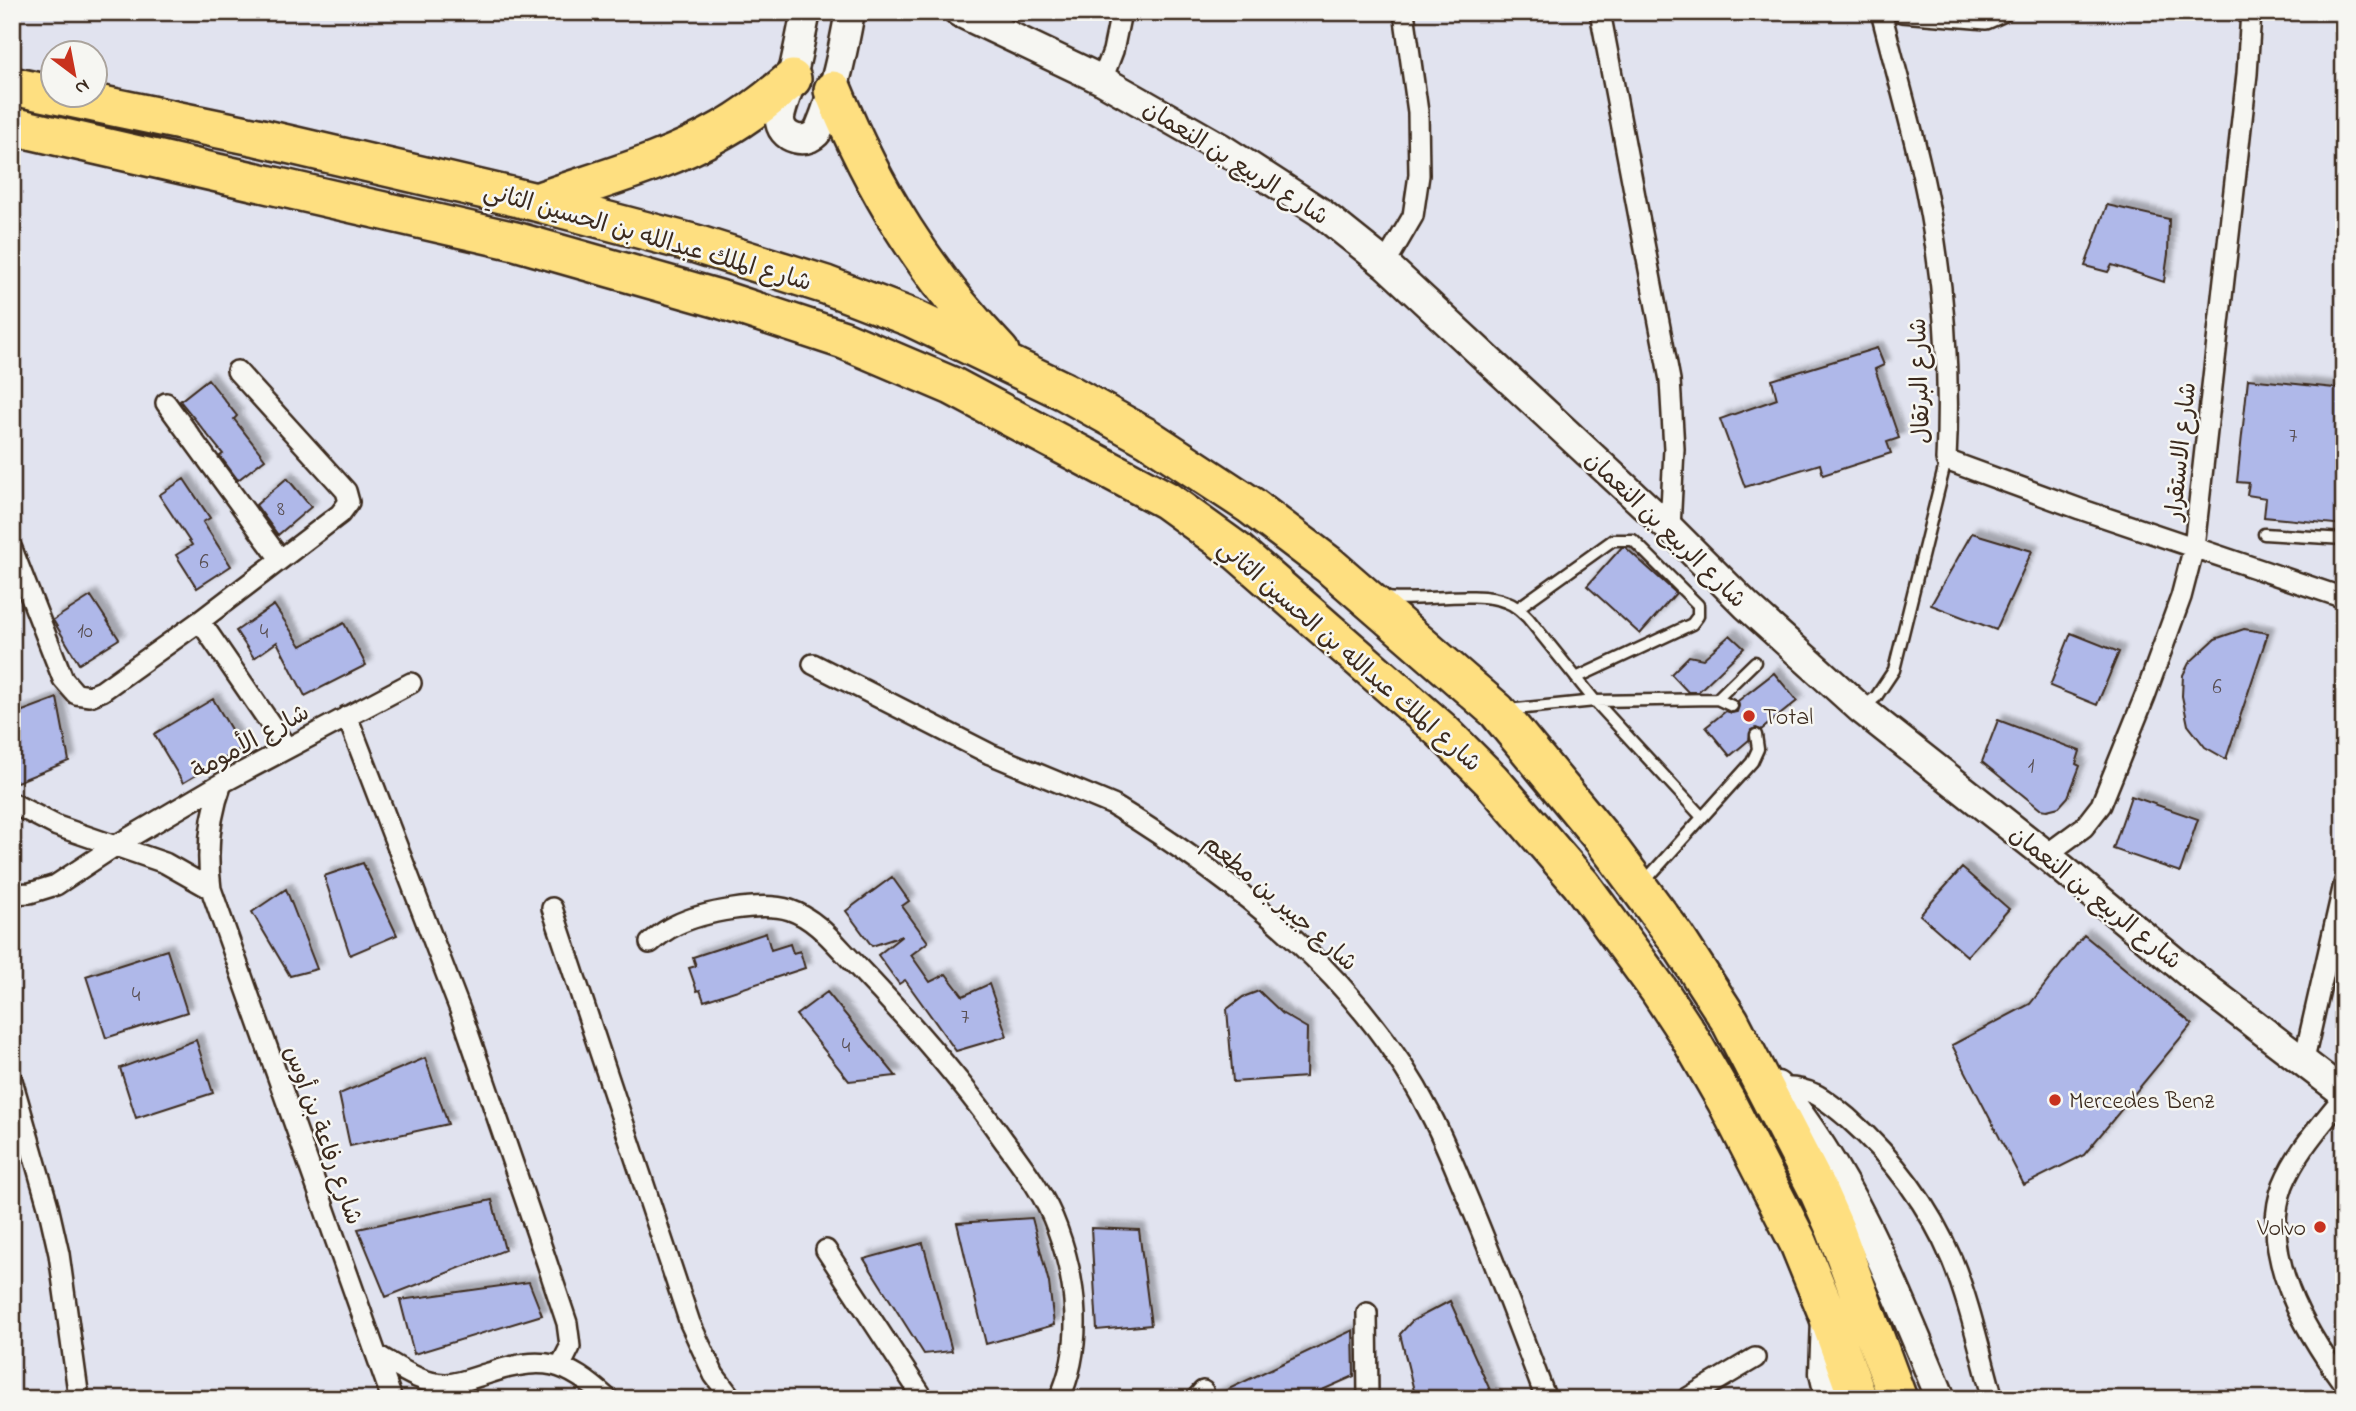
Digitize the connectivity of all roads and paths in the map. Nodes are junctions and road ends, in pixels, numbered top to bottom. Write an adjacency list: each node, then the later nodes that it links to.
1 (806, 12): 11 (street)
2 (959, 12): 12 (street, شارع الربيع بن النعمان)
3 (1121, 12): 12 (street)
4 (1404, 12): 17 (street)
5 (1600, 12): 22 (street)
6 (1881, 12): 21 (street, شارع البرتقال)
7 (1902, 12): 8 (street)
8 (2002, 12)
9 (2252, 12): 25 (street, شارع الاستقرار)
10 (853, 17): 14 (street)
11 (792, 79): 14 (street); 16 (highway)
12 (1102, 80): 17 (street, شارع الربيع بن النعمان)
13 (12, 86): 16 (highway, شارع الملك عبدالله بن الحسين الثاني)
14 (832, 90): 18 (highway)
15 (12, 125): 62 (highway, شارع الملك عبدالله بن الحسين الثاني)
16 (536, 202): 18 (highway, شارع الملك عبدالله بن الحسين الثاني)
17 (1385, 264): 22 (street, شارع الربيع بن النعمان)
18 (1012, 366): 28 (highway, شارع الملك عبدالله بن الحسين الثاني)
19 (237, 371): 27 (street)
20 (166, 403): 27 (street)
21 (1946, 460): 25 (street, شارع البرتقال); 39 (lane)
22 (1670, 529): 39 (street, شارع الربيع بن النعمان)
23 (2263, 534): 24 (lane)
24 (2344, 539)
25 (2194, 547): 29 (street, شارع البرتقال); 48 (street, شارع الاستقرار)
26 (12, 549): 31 (street)
27 (280, 559): 31 (street)
28 (1363, 596): 30 (lane); 40 (highway, شارع الملك عبدالله بن الحسين الثاني)
29 (2344, 598)
30 (1518, 608): 34 (lane); 34 (lane)
31 (200, 621): 43 (street)
32 (1755, 662): 36 (lane)
33 (813, 664): 76 (street, شارع جبير بن مطعم)
34 (1576, 678): 37 (lane)
35 (411, 683): 41 (street, شارع الأمومة)
36 (1717, 699): 37 (lane); 38 (lane)
37 (1595, 701): 40 (lane); 46 (lane)
38 (1732, 706)
39 (1861, 709): 48 (street, شارع الربيع بن النعمان)
40 (1497, 711): 50 (highway, شارع الملك عبدالله بن الحسين الثاني)
41 (347, 716): 43 (street, شارع الأمومة); 65 (street)
42 (1756, 735): 46 (lane)
43 (287, 748): 44 (street, شارع الأمومة)
44 (222, 783): 47 (street, شارع الأمومة); 51 (street, شارع رفاعة بن أوس)
45 (12, 803): 47 (street)
46 (1702, 817): 50 (lane)
47 (115, 846): 51 (street); 52 (street, شارع الأمومة)
48 (2046, 855): 56 (street, شارع الربيع بن النعمان)
49 (2344, 884): 56 (street)
50 (1640, 887): 55 (highway, شارع الملك عبدالله بن الحسين الثاني)
51 (211, 889): 63 (street, شارع رفاعة بن أوس)
52 (12, 894)
53 (552, 908): 72 (street)
54 (650, 943): 74 (street)
55 (1751, 1059): 58 (street); 80 (highway, شارع الملك عبدالله بن الحسين الثاني)
56 (2303, 1064): 59 (street, شارع الربيع بن النعمان)
57 (12, 1080): 68 (street)
58 (1779, 1088): 81 (street); 82 (street)
59 (2344, 1095): 67 (street)
60 (826, 1250): 73 (street)
61 (1367, 1313): 75 (street)
62 (1832, 1328): 78 (street); 79 (highway, شارع الملك عبدالله بن الحسين الثاني)
63 (377, 1356): 66 (street); 69 (street, شارع رفاعة بن أوس)
64 (1755, 1358): 77 (street)
65 (562, 1365): 66 (street); 71 (street)
66 (465, 1381): 70 (street)
67 (2344, 1384)
68 (79, 1399)
69 (392, 1399)
70 (451, 1399)
71 (608, 1399)
72 (732, 1399)
73 (924, 1399)
74 (1059, 1399)
75 (1368, 1399)
76 (1546, 1399)
77 (1686, 1399)
78 (1830, 1399)
79 (1858, 1399)
80 (1898, 1399)
81 (1941, 1399)
82 (1993, 1399)

